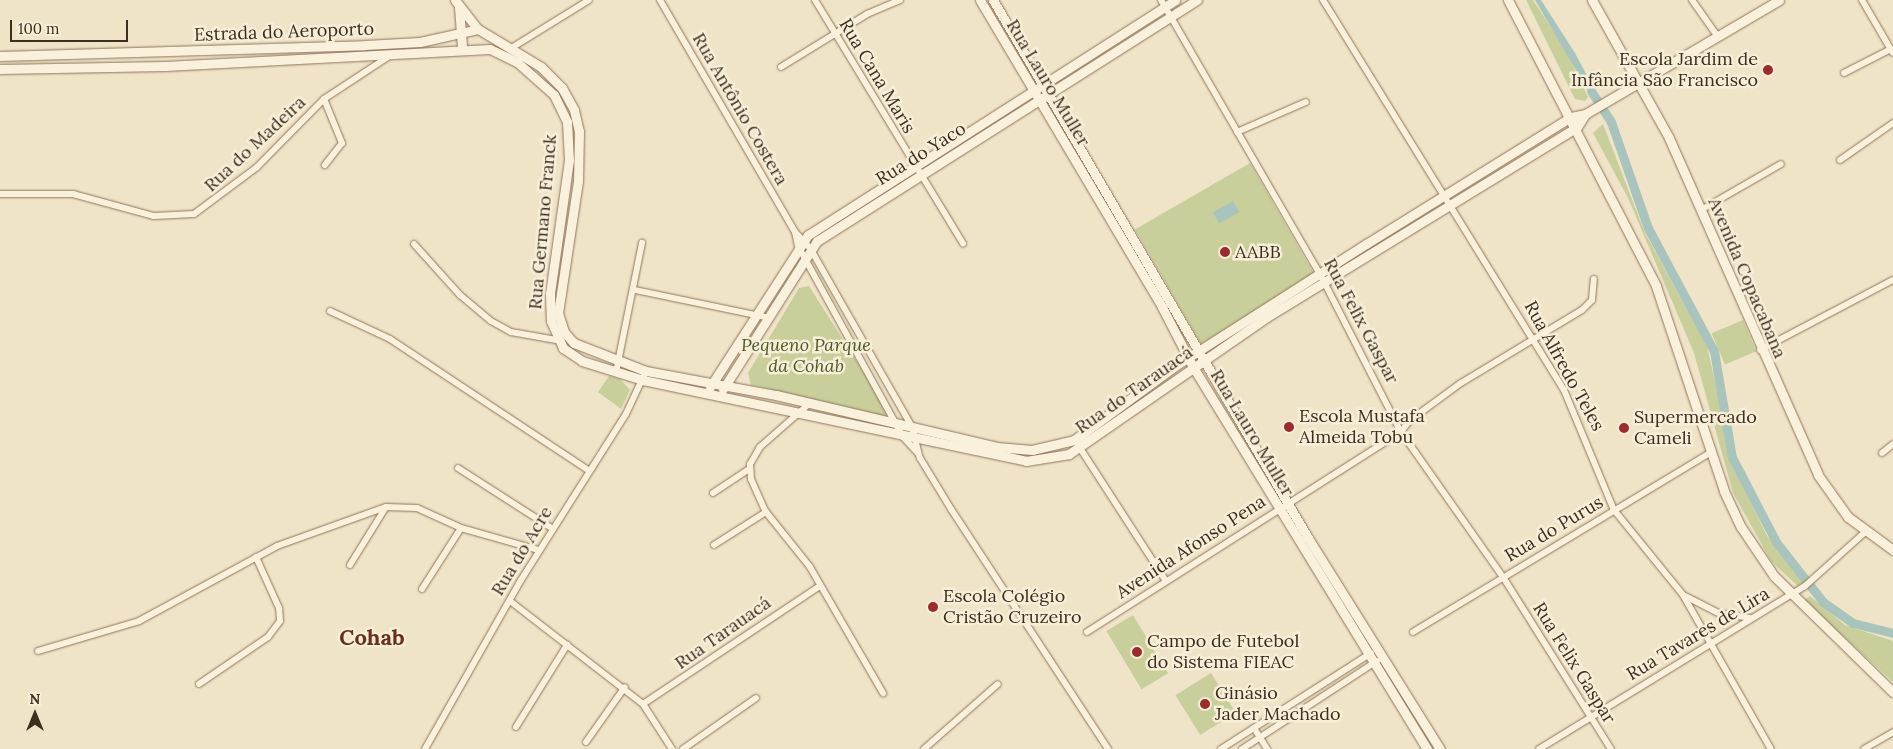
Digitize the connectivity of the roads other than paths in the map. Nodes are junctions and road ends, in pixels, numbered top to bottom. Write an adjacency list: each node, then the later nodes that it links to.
1 (589, 0): 26 (street)
2 (660, 0): 55 (street, Rua Antônio Costera)
3 (816, 0): 20 (street, Rua Cana Maris)
4 (900, 0): 20 (street)
5 (980, 0): 35 (main road, Rua Lauro Muller)
6 (993, 0): 34 (main road, Rua Lauro Muller)
7 (1175, 0): 15 (main road, Rua do Yaco)
8 (1197, 0): 17 (main road, Rua do Yaco)
9 (1323, 0): 50 (street, Rua Alfredo Teles)
10 (1508, 0): 41 (main road)
11 (1592, 0): 33 (main road, Avenida Copacabana)
12 (1692, 0): 21 (street)
13 (1779, 0): 21 (main road)
14 (1862, 0): 27 (street)
15 (1163, 3): 17 (street, Rua Felix Gaspar); 34 (main road, Rua do Yaco)
16 (457, 4): 18 (main road, Rua Germano Franck); 19 (main road, Rua Germano Franck)
17 (1170, 17): 36 (main road, Rua do Yaco); 44 (street, Rua Felix Gaspar)
18 (478, 30): 19 (main road, Estrada do Aeroporto); 25 (main road); 26 (main road, Rua Germano Franck)
19 (458, 32): 23 (main road, Estrada do Aeroporto); 24 (main road, Rua Germano Franck)
20 (834, 35): 30 (street); 48 (street, Rua Cana Maris)
21 (1718, 37): 33 (main road)
22 (399, 43): 23 (main road, Estrada do Aeroporto); 28 (street, Rua do Madeira); 29 (main road, Estrada do Aeroporto)
23 (420, 46): 24 (main road, Estrada do Aeroporto); 28 (main road, Estrada do Aeroporto)
24 (462, 47): 25 (main road, Rua Germano Franck)
25 (477, 47): 51 (main road, Rua Germano Franck)
26 (513, 47): 52 (main road, Rua Germano Franck)
27 (1892, 51): 32 (street)
28 (392, 54): 31 (main road, Estrada do Aeroporto); 37 (street, Rua do Madeira)
29 (0, 56)
30 (781, 67)
31 (0, 69)
32 (1844, 73)
33 (1638, 82): 40 (main road); 54 (main road, Avenida Copacabana)
34 (1042, 83): 35 (main road, Rua do Yaco); 36 (main road, Rua Lauro Muller)
35 (1031, 90): 38 (main road, Rua Lauro Muller); 48 (main road, Rua do Yaco)
36 (1049, 94): 38 (main road, Rua do Yaco); 73 (main road, Rua Lauro Muller)
37 (324, 99): 47 (street, Rua do Madeira); 49 (street, Rua do Madeira)
38 (1038, 100): 48 (main road, Rua do Yaco); 74 (main road, Rua Lauro Muller)
39 (1306, 102): 44 (street)
40 (1585, 114): 41 (main road, Rua do Tarauacá); 43 (main road)
41 (1571, 117): 43 (main road); 50 (main road, Rua do Tarauacá)
42 (1893, 123): 45 (street)
43 (1577, 127): 53 (main road, Rua do Tarauacá); 96 (main road)
44 (1237, 132): 61 (street, Rua Felix Gaspar)
45 (1840, 160)
46 (1781, 164): 54 (street)
47 (325, 165)
48 (916, 170): 55 (main road, Rua do Yaco); 57 (street, Rua Cana Maris); 59 (main road, Rua do Yaco)
49 (0, 194)
50 (1444, 196): 53 (street, Rua Alfredo Teles); 61 (main road, Rua do Tarauacá)
51 (563, 199): 52 (main road); 70 (main road, Rua Germano Franck)
52 (574, 201): 76 (main road, Rua Germano Franck)
53 (1450, 204): 61 (main road, Rua do Tarauacá); 71 (street, Rua Alfredo Teles)
54 (1701, 210): 72 (main road, Avenida Copacabana)
55 (801, 242): 59 (street, Rua Antônio Costera); 60 (street, Rua Antônio Costera); 67 (main road, Rua do Yaco)
56 (642, 243): 64 (street)
57 (963, 243)
58 (414, 244): 70 (street)
59 (810, 248): 60 (main road, Rua do Yaco); 65 (street, Rua Antônio Costera)
60 (804, 256): 68 (street, Rua Antônio Costera); 69 (main road, Rua do Yaco)
61 (1322, 278): 73 (main road, Rua do Tarauacá); 75 (main road, Rua do Tarauacá); 91 (street, Rua Felix Gaspar)
62 (1594, 279): 71 (street, Avenida Afonso Pena)
63 (1893, 280): 72 (street)
64 (635, 290): 67 (street); 76 (street)
65 (845, 309): 68 (street); 80 (street, Rua Antônio Costera)
66 (330, 311): 101 (street)
67 (753, 314): 69 (street); 83 (main road, Rua do Yaco)
68 (836, 315): 84 (street, Rua Antônio Costera)
69 (765, 317): 81 (main road, Rua do Yaco)
70 (556, 340): 78 (main road, Rua Germano Franck)
71 (1534, 340): 91 (street, Avenida Afonso Pena); 106 (street, Rua Alfredo Teles)
72 (1760, 350): 110 (main road, Avenida Copacabana)
73 (1198, 352): 74 (main road, Rua do Tarauacá); 75 (main road, Rua Lauro Muller)
74 (1188, 357): 77 (main road, Rua Lauro Muller); 82 (main road, Rua do Tarauacá)
75 (1203, 361): 77 (main road, Rua do Tarauacá); 103 (main road, Rua Lauro Muller)
76 (618, 362): 78 (street); 79 (main road, Rua Germano Franck)
77 (1193, 367): 85 (main road, Rua do Tarauacá); 105 (main road, Rua Lauro Muller)
78 (616, 372): 79 (main road, Rua Germano Franck)
79 (645, 376): 83 (main road, Rua Germano Franck); 101 (street, Rua do Acre)
80 (888, 384): 84 (street); 90 (street, Rua Antônio Costera)
81 (724, 385): 83 (main road, Rua Germano Franck); 86 (main road, Rua do Yaco); 87 (main road, Rua Germano Franck)
82 (1148, 385): 85 (main road); 94 (main road, Rua do Tarauacá)
83 (710, 386): 86 (main road, Rua Germano Franck)
84 (878, 390): 89 (street, Rua Antônio Costera)
85 (1155, 393): 94 (main road, Rua do Tarauacá)
86 (721, 394): 88 (main road, Rua Germano Franck)
87 (810, 403): 88 (street); 89 (main road, Rua do Tarauacá)
88 (800, 412): 92 (main road, Rua do Tarauacá); 100 (street)
89 (897, 423): 90 (main road, Rua do Tarauacá); 92 (street, Rua Antônio Costera)
90 (912, 427): 93 (street, Rua Antônio Costera); 94 (main road, Rua do Tarauacá)
91 (1402, 432): 103 (street, Avenida Afonso Pena); 116 (street, Rua Felix Gaspar)
92 (903, 436): 93 (main road, Rua do Tarauacá); 97 (street, Rua Antônio Costera)
93 (916, 440): 94 (main road, Rua do Tarauacá); 97 (street, Rua Antônio Costera)
94 (1077, 444): 117 (street)
95 (1893, 444): 98 (street)
96 (1711, 452): 106 (street, Rua do Purus); 120 (main road)
97 (918, 453): 147 (street, Rua Antônio Costera)
98 (1882, 453)
99 (458, 468): 109 (street)
100 (749, 469): 102 (street); 107 (street)
101 (588, 470): 109 (street, Rua do Acre)
102 (713, 493)
103 (1287, 502): 105 (street, Avenida Afonso Pena); 129 (main road, Rua Lauro Muller)
104 (386, 508): 108 (street); 114 (street); 115 (street)
105 (1278, 508): 117 (street, Avenida Afonso Pena); 129 (main road, Rua Lauro Muller)
106 (1614, 510): 116 (street, Rua do Purus); 121 (street, Rua Alfredo Teles)
107 (766, 512): 111 (street); 118 (street)
108 (461, 528): 112 (street); 119 (street)
109 (553, 529): 112 (street, Rua do Acre)
110 (1864, 533): 113 (main road, Avenida Copacabana); 120 (street, Rua Tavares de Lira)
111 (714, 545)
112 (539, 550): 122 (street, Rua do Acre)
113 (1893, 550)
114 (256, 557): 128 (street); 130 (street)
115 (350, 565)
116 (1504, 577): 125 (street, Rua do Purus); 137 (street, Rua Felix Gaspar)
117 (1166, 581): 124 (street, Avenida Afonso Pena)
118 (820, 586): 134 (street); 136 (street, Rua Tarauacá)
119 (422, 590)
120 (1792, 594): 123 (street, Rua Tavares de Lira); 133 (main road)
121 (1683, 595): 123 (street); 126 (street, Rua Alfredo Teles)
122 (510, 601): 127 (street); 143 (street, Rua do Acre)
123 (1754, 618): 126 (street, Rua Tavares de Lira)
124 (1087, 632)
125 (1413, 632)
126 (1711, 640): 137 (street, Rua Tavares de Lira); 155 (street, Rua Alfredo Teles)
127 (567, 645): 132 (street); 138 (street)
128 (38, 651)
129 (1375, 656): 139 (street); 141 (street); 151 (main road, Rua Lauro Muller); 152 (main road, Rua Lauro Muller)
130 (199, 684)
131 (998, 684): 146 (street)
132 (625, 687): 136 (street); 142 (street)
133 (1893, 692)
134 (883, 693)
135 (756, 698): 145 (street)
136 (643, 704): 144 (street)
137 (1590, 717): 153 (street, Rua Tavares de Lira); 154 (street, Rua Felix Gaspar)
138 (516, 727)
139 (1254, 728): 141 (street); 148 (street)
140 (1893, 732): 156 (street)
141 (1260, 738): 149 (street); 150 (street)
142 (586, 742)
143 (425, 749)
144 (672, 749)
145 (683, 749)
146 (924, 749)
147 (1108, 749)
148 (1221, 749)
149 (1242, 749)
150 (1267, 749)
151 (1427, 749)
152 (1440, 749)
153 (1538, 749)
154 (1611, 749)
155 (1771, 749)
156 (1864, 749)

